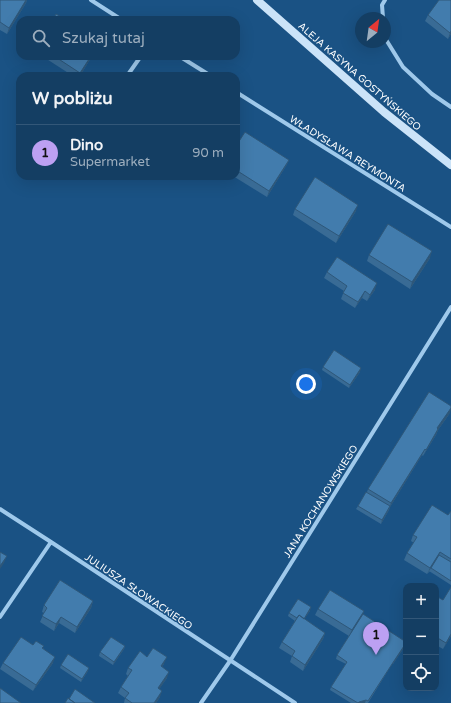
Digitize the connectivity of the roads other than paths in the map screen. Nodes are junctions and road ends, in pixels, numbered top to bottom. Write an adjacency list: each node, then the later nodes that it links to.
1 (91, 0): 5 (street)
2 (257, 0): 13 (street, ALEJA KASYNA GOSTYŃSKIEGO)
3 (385, 0): 4 (street)
4 (383, 12)
5 (116, 16)
6 (391, 47): 12 (street)
7 (138, 60): 9 (street)
8 (185, 60): 10 (street)
9 (130, 72)
10 (205, 72)
11 (240, 95): 14 (street, WŁADYSŁAWA REYMONTA)
12 (451, 107)
13 (451, 164)
14 (451, 227)
15 (451, 306): 19 (street, JANA KOCHANOWSKIEGO)
16 (0, 509): 17 (street, JULIUSZA SŁOWACKIEGO)
17 (50, 542): 18 (street); 19 (street, JULIUSZA SŁOWACKIEGO)
18 (0, 617)
19 (230, 661): 20 (street, JANA KOCHANOWSKIEGO); 21 (street, JULIUSZA SŁOWACKIEGO)
20 (201, 703)
21 (295, 703)

